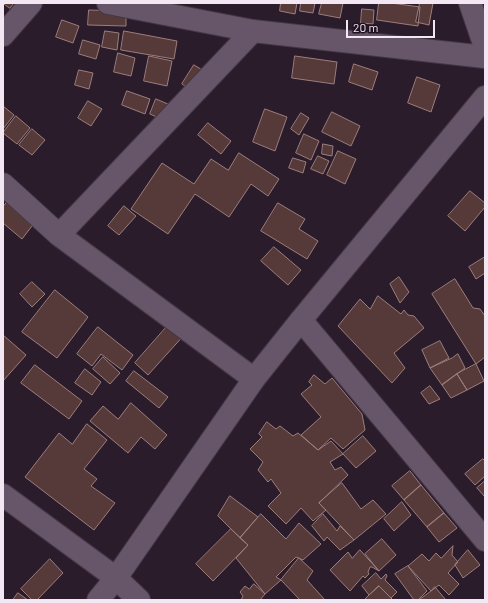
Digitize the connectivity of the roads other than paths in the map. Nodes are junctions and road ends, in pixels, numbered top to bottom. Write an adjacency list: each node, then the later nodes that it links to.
1 (31, 3): 5 (street)
2 (108, 3): 4 (street)
3 (470, 3): 6 (street)
4 (253, 31): 7 (street); 10 (street)
5 (3, 35)
6 (485, 47)
7 (485, 57)
8 (485, 97): 11 (street)
9 (3, 184): 10 (street)
10 (59, 235): 12 (street)
11 (301, 320): 12 (street); 14 (street)
12 (254, 379): 15 (street)
13 (3, 495): 15 (street)
14 (485, 540)
15 (116, 578): 16 (street); 17 (street)
16 (98, 600)
17 (139, 600)

